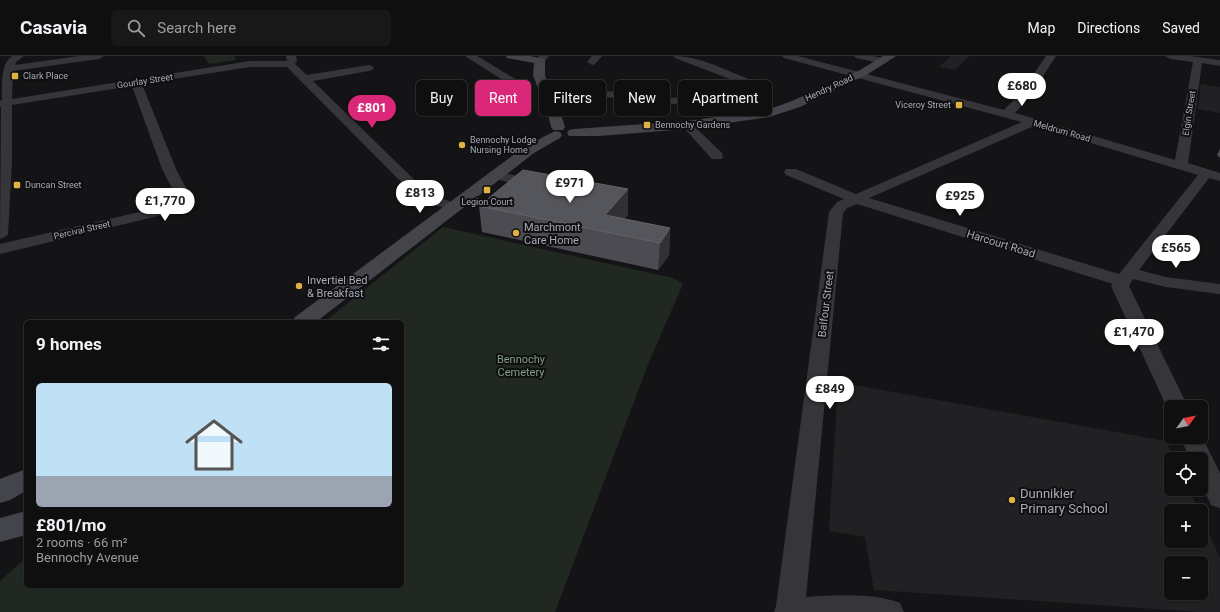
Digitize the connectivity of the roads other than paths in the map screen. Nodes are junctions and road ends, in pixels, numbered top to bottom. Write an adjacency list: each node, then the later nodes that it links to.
1 (99, 56): 13 (street)
2 (470, 56): 18 (street)
3 (511, 56): 10 (street)
4 (678, 56): 21 (street)
5 (787, 56): 16 (street, Meldrum Road)
6 (859, 56): 11 (street)
7 (1051, 56): 23 (street)
8 (1170, 56): 12 (street)
9 (287, 58): 17 (street); 20 (street, Gourlay Street)
10 (542, 58): 19 (street)
11 (888, 58): 16 (street, Hendry Road)
12 (1198, 60): 14 (street); 29 (street, Elgin Street)
13 (10, 61): 22 (street)
14 (1220, 63)
15 (370, 68): 17 (street)
16 (856, 75): 23 (street, Meldrum Road); 26 (street, Hendry Road)
17 (304, 79): 36 (street)
18 (510, 80)
19 (541, 80)
20 (136, 82): 22 (street, Gourlay Street); 38 (street, Percival Street)
21 (606, 94)
22 (3, 104): 33 (street)
23 (1006, 114): 25 (street, Meldrum Road)
24 (553, 116): 27 (street)
25 (1033, 122): 29 (street, Meldrum Road); 35 (street, Balfour Street)
26 (687, 125): 27 (street, Hendry Road); 28 (street)
27 (556, 131): 31 (street)
28 (717, 156)
29 (1181, 165): 32 (street, Meldrum Road)
30 (791, 172): 35 (street, Harcourt Road)
31 (496, 175): 34 (street); 36 (street)
32 (1213, 175): 39 (street)
33 (2, 187): 37 (street)
34 (550, 188)
35 (856, 199): 39 (street, Harcourt Road); 45 (street, Balfour Street)
36 (453, 208): 41 (street)
37 (0, 234)
38 (0, 249)
39 (1123, 280): 40 (street, Harcourt Road); 42 (street)
40 (1220, 289)
41 (306, 320)
42 (1174, 400)
43 (1194, 444): 44 (street)
44 (1220, 498)
45 (789, 612): 46 (street)
46 (890, 612)

